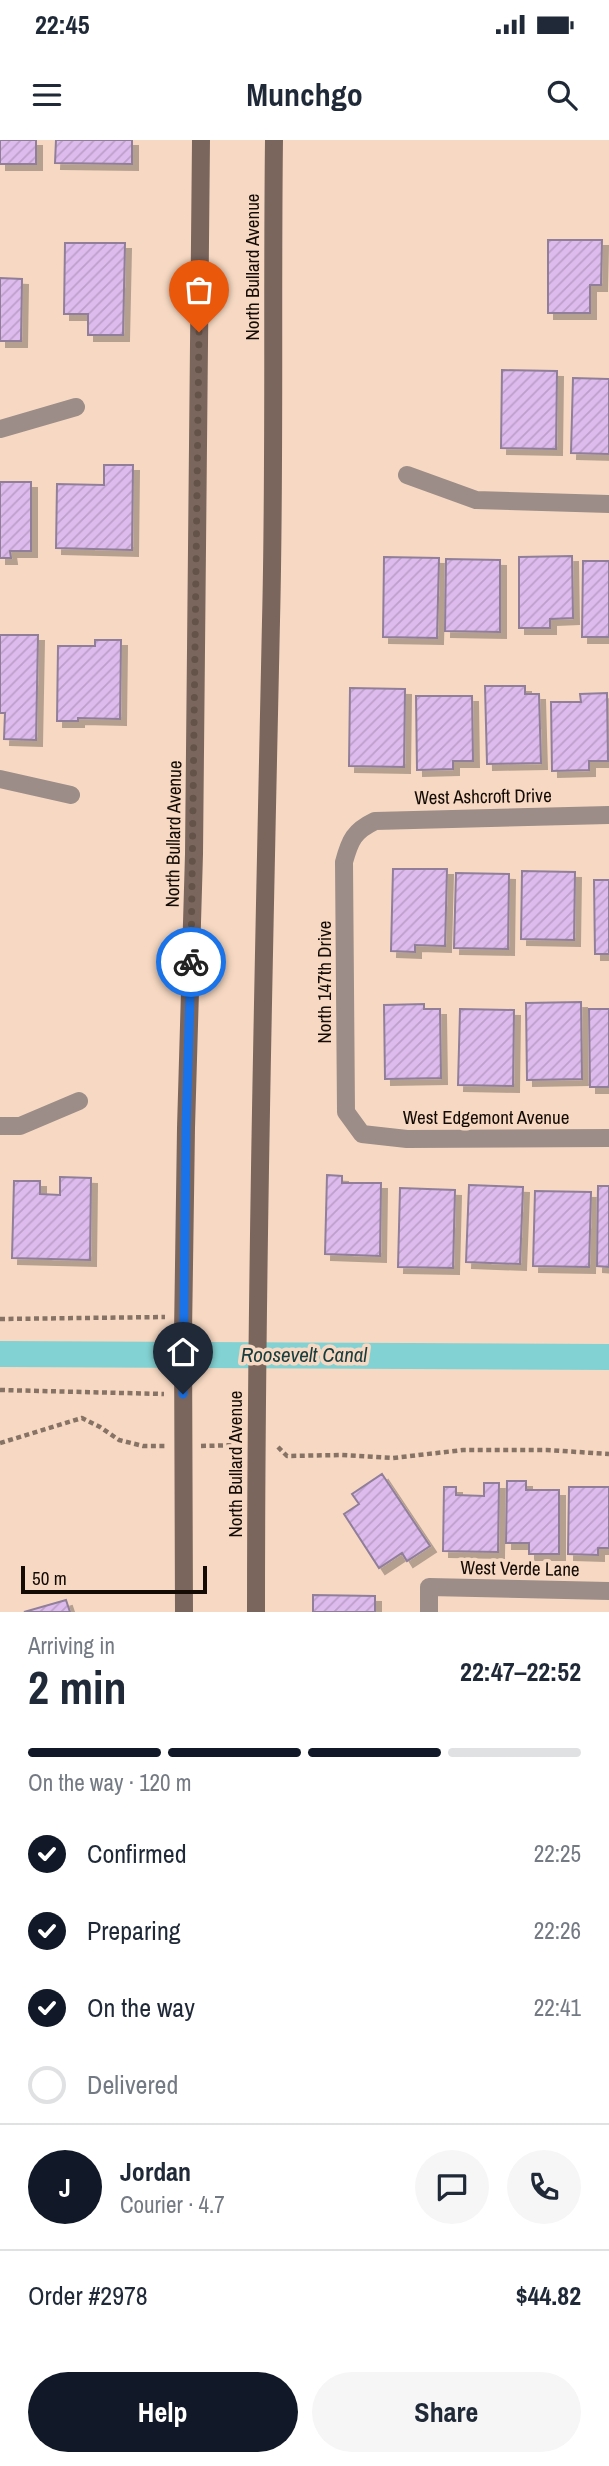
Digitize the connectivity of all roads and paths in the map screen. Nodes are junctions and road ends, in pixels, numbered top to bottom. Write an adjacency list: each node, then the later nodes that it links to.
1 (201, 140): 16 (main road, North Bullard Avenue)
2 (274, 140): 20 (main road, North Bullard Avenue)
3 (76, 407): 4 (street)
4 (0, 429)
5 (407, 475): 6 (street)
6 (609, 504)
7 (0, 779): 8 (street)
8 (71, 795)
9 (609, 815): 10 (street, West Ashcroft Drive)
10 (359, 828): 13 (street, North 147th Drive)
11 (79, 1101): 12 (street)
12 (0, 1126)
13 (362, 1134): 14 (street, West Edgemont Avenue)
14 (609, 1138)
15 (0, 1319): 16 (path)
16 (184, 1326): 18 (main road, North Bullard Avenue)
17 (0, 1390): 18 (path)
18 (183, 1390): 21 (main road, North Bullard Avenue)
19 (0, 1443): 21 (path)
20 (256, 1445): 21 (path); 22 (path); 25 (main road, North Bullard Avenue)
21 (183, 1446): 24 (main road, North Bullard Avenue)
22 (609, 1454)
23 (609, 1591): 26 (street, West Verde Lane)
24 (184, 1612)
25 (256, 1612)
26 (429, 1612)

